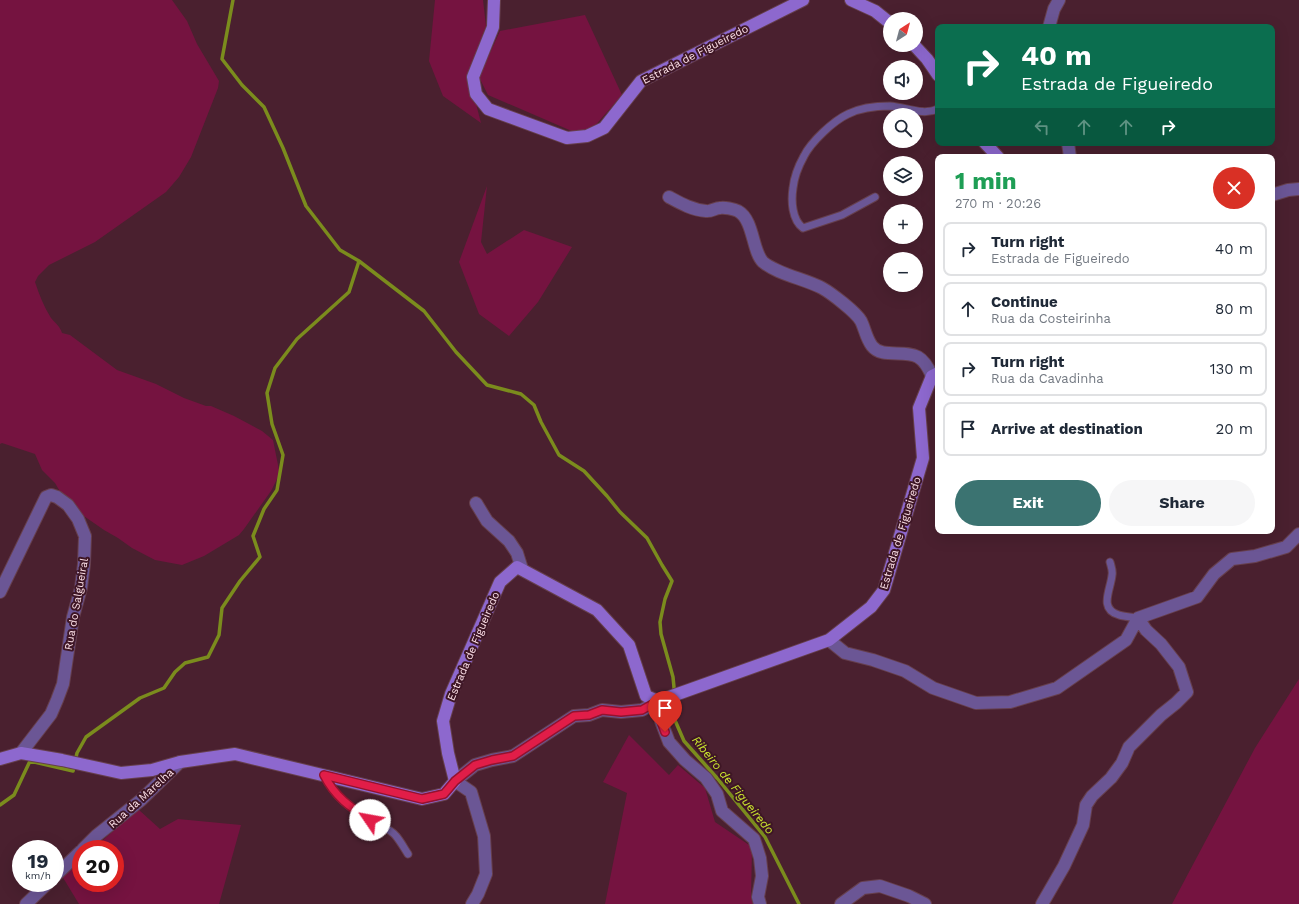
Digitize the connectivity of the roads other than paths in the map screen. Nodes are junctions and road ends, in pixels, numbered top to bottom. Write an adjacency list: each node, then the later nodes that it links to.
1 (494, 0): 2 (street, Estrada de Figueiredo)
2 (803, 0)
3 (851, 0): 5 (street)
4 (1059, 0): 7 (street)
5 (863, 3): 6 (street)
6 (883, 17)
7 (1051, 24)
8 (920, 52): 9 (street)
9 (935, 71)
10 (935, 110): 16 (lane)
11 (988, 146): 12 (street)
12 (995, 154)
13 (1299, 189): 14 (street)
14 (1275, 194)
15 (669, 197): 17 (street)
16 (875, 197)
17 (935, 374): 24 (street, Estrada de Figueiredo)
18 (476, 503): 21 (street)
19 (1299, 534): 23 (street)
20 (1110, 562): 23 (lane)
21 (522, 569): 25 (street); 30 (street, Estrada de Figueiredo)
22 (0, 592): 26 (street, Rua do Salgueiral)
23 (1138, 618): 24 (street); 41 (street)
24 (829, 640): 25 (street, Estrada de Figueiredo)
25 (662, 699): 30 (street); 38 (street)
26 (21, 753): 27 (street); 28 (street)
27 (0, 759)
28 (180, 762): 29 (street); 31 (street, Rua da Marelha)
29 (324, 775): 30 (street); 32 (lane)
30 (455, 781): 37 (street)
31 (92, 840)
32 (408, 854)
33 (72, 860): 34 (street, Rua da Marelha)
34 (64, 867)
35 (39, 892): 36 (street)
36 (26, 904)
37 (472, 904)
38 (760, 904)
39 (841, 904): 40 (street)
40 (925, 904)
41 (1042, 904)

